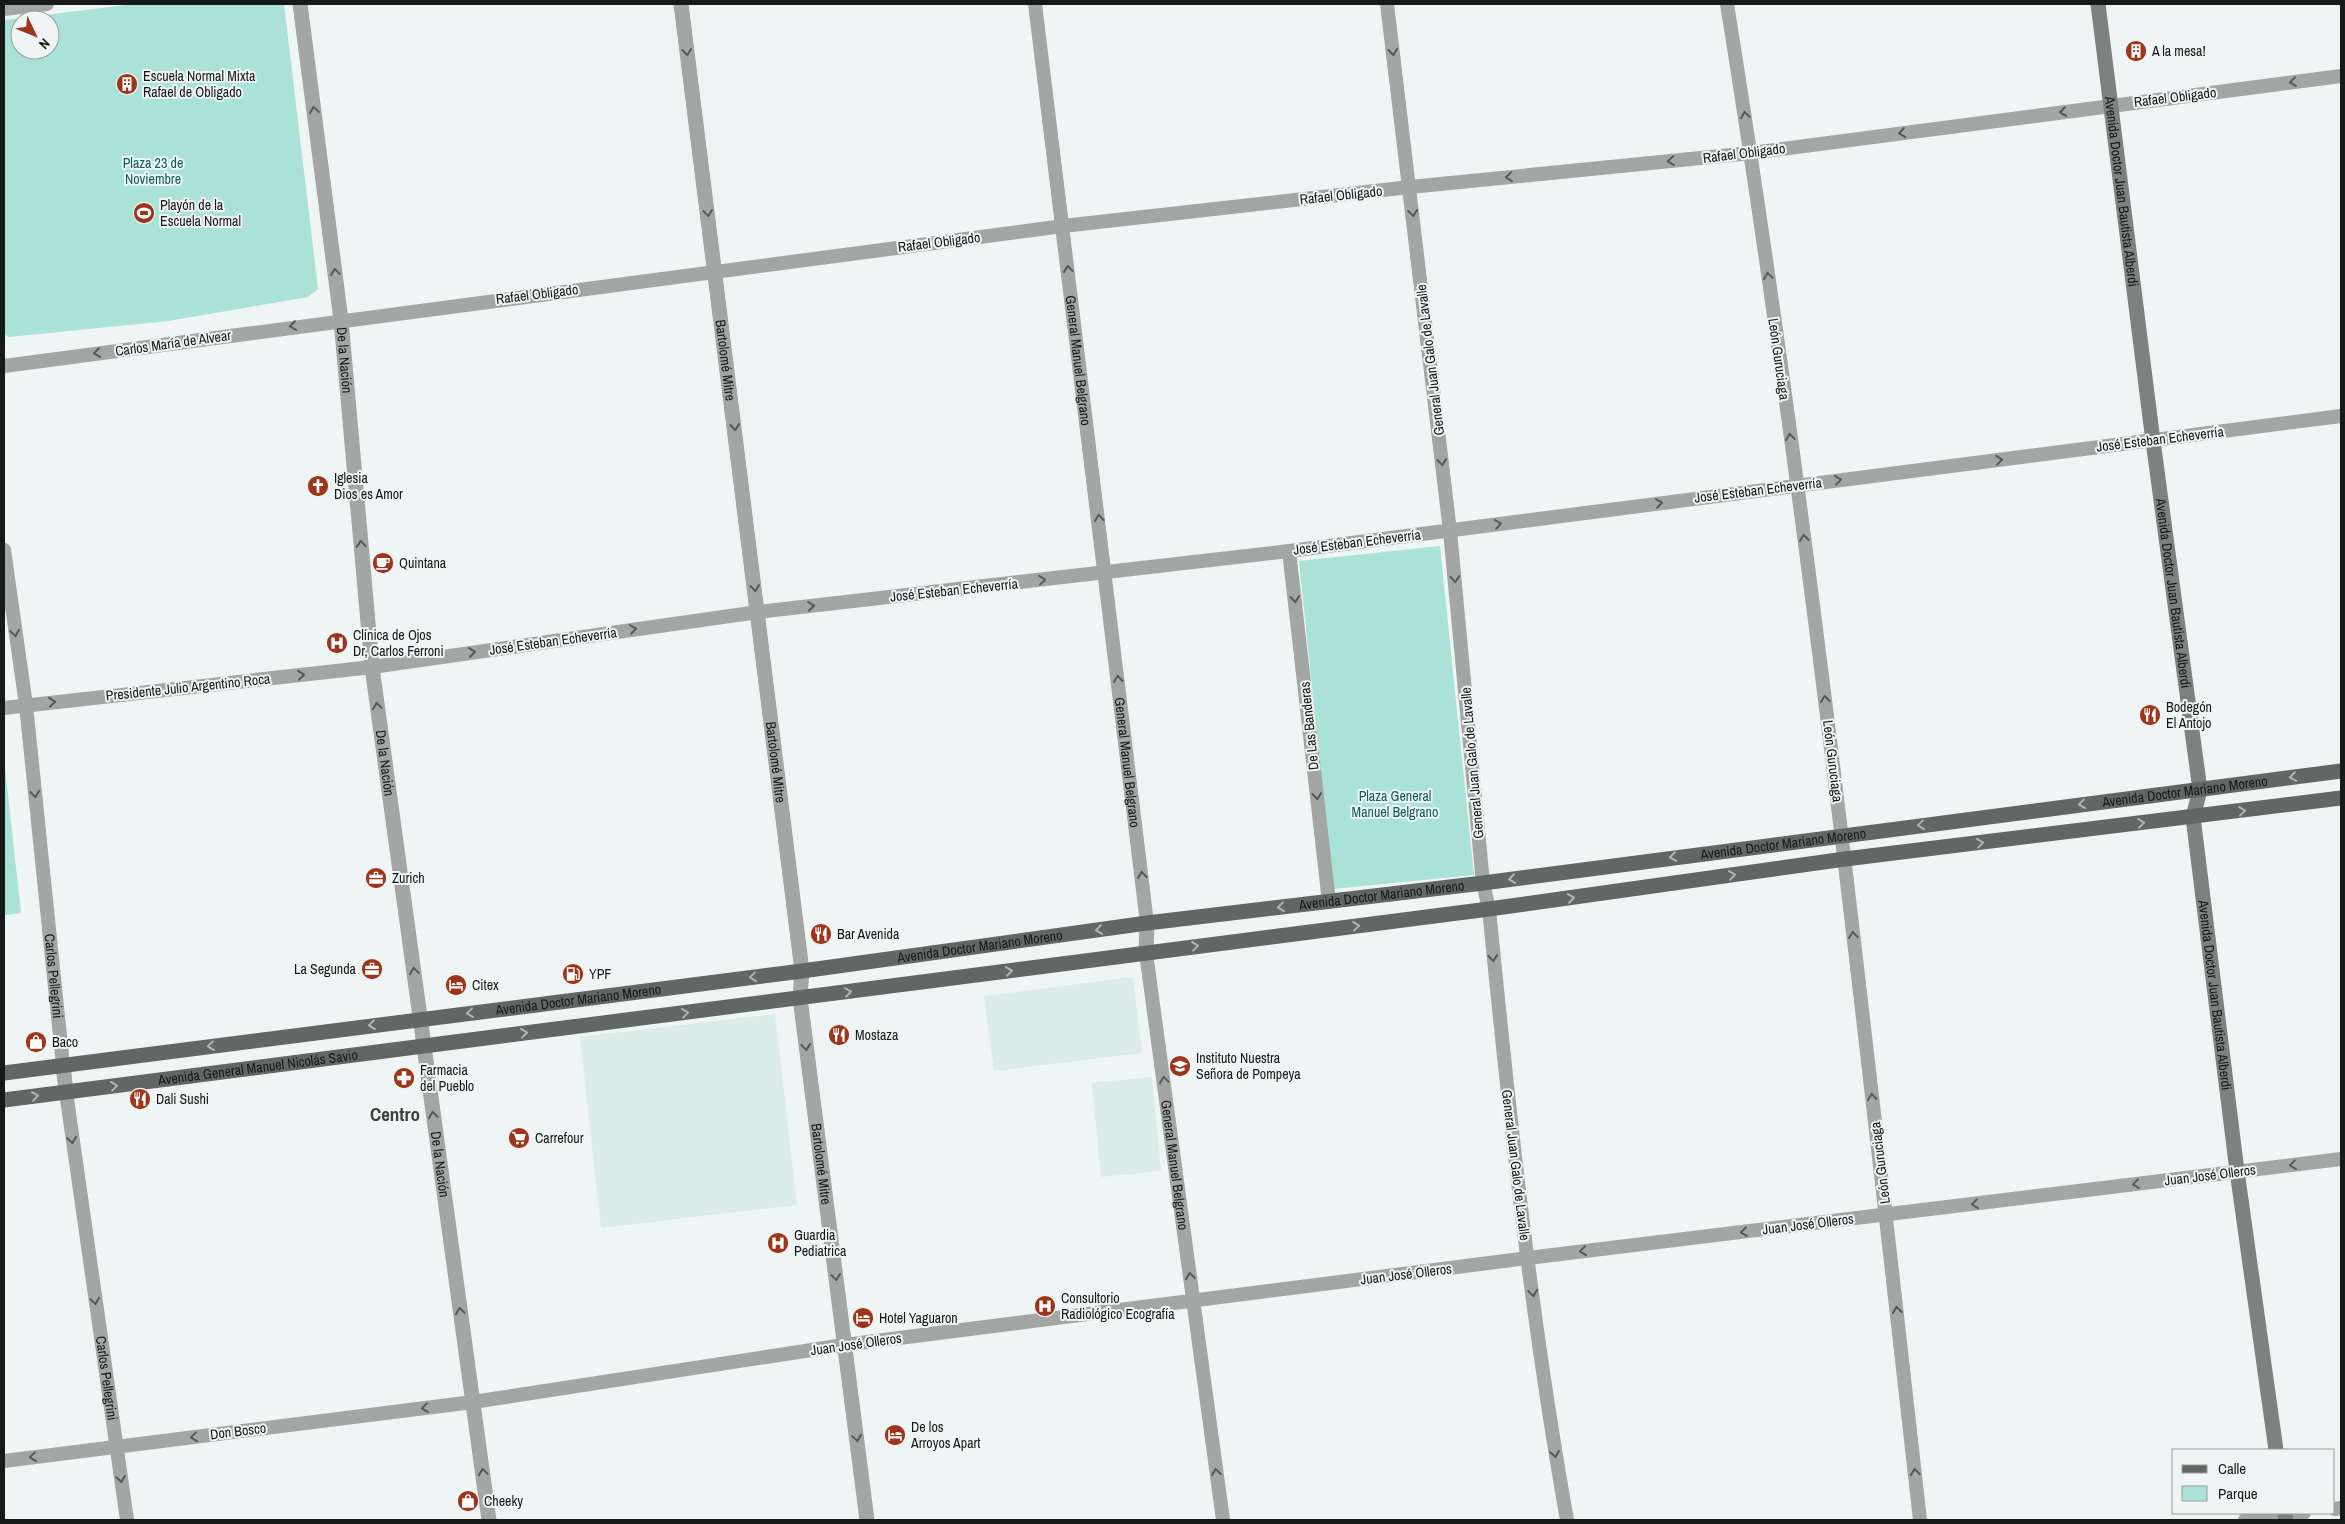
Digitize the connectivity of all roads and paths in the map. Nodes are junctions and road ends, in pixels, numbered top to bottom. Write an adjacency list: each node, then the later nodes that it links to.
1 (47, 4): 8 (street)
2 (300, 4): 15 (street, De la Nación, one-way to 2)
3 (681, 4): 14 (street, Bartolomé Mitre, one-way to 14)
4 (1035, 4): 13 (street, General Manuel Belgrano)
5 (1387, 4): 12 (street, General Juan Galo de Lavalle, one-way to 12)
6 (1727, 4): 11 (street, León Guruciaga, one-way to 6)
7 (2098, 4): 10 (main road, Avenida Doctor Juan Bautista Alberdi)
8 (4, 9)
9 (2341, 76): 10 (street, Rafael Obligado, one-way to 10)
10 (2111, 105): 11 (street, Rafael Obligado, one-way to 11); 18 (main road, Avenida Doctor Juan Bautista Alberdi)
11 (1751, 153): 12 (street, Rafael Obligado, one-way to 12); 19 (street, León Guruciaga, one-way to 11)
12 (1410, 187): 13 (street, Rafael Obligado); 20 (street, General Juan Galo de Lavalle, one-way to 20)
13 (1063, 226): 14 (street, Rafael Obligado); 23 (street, General Manuel Belgrano, one-way to 13)
14 (715, 271): 15 (street, Rafael Obligado); 24 (street, Bartolomé Mitre, one-way to 24)
15 (342, 320): 16 (street, Carlos María de Alvear, one-way to 16); 25 (street, De la Nación, one-way to 15)
16 (4, 366)
17 (2341, 416): 18 (street, José Esteban Echeverría)
18 (2153, 441): 19 (street, José Esteban Echeverría, one-way to 18); 29 (main road, Avenida Doctor Juan Bautista Alberdi)
19 (1797, 485): 20 (street, José Esteban Echeverría, one-way to 19); 32 (street, León Guruciaga, one-way to 19)
20 (1450, 531): 22 (street, José Esteban Echeverría); 34 (street, General Juan Galo de Lavalle, one-way to 34)
21 (4, 550): 26 (street, Carlos Pellegrini, one-way to 26)
22 (1289, 551): 23 (street, José Esteban Echeverría); 35 (street, De Las Banderas, one-way to 35)
23 (1105, 573): 24 (street, José Esteban Echeverría, one-way to 23); 37 (street, General Manuel Belgrano, one-way to 23)
24 (758, 612): 25 (street, José Esteban Echeverría, one-way to 24); 39 (street, Bartolomé Mitre)
25 (372, 667): 26 (street, Presidente Julio Argentino Roca, one-way to 25); 41 (street, De la Nación, one-way to 25)
26 (26, 705): 27 (street, Presidente Julio Argentino Roca); 43 (street, Carlos Pellegrini, one-way to 43)
27 (4, 708)
28 (2341, 771): 29 (main road, Avenida Doctor Mariano Moreno, one-way to 29)
29 (2200, 790): 31 (main road, Avenida Doctor Juan Bautista Alberdi); 32 (main road, Avenida Doctor Mariano Moreno, one-way to 32)
30 (2341, 798): 31 (main road, Avenida Doctor Mariano Moreno, one-way to 30)
31 (2193, 817): 33 (main road, Avenida Doctor Mariano Moreno, one-way to 31); 48 (main road, Avenida Doctor Juan Bautista Alberdi)
32 (1842, 834): 33 (street, León Guruciaga); 34 (main road, Avenida Doctor Mariano Moreno, one-way to 34)
33 (1845, 859): 36 (main road, Avenida Doctor Mariano Moreno, one-way to 33); 49 (street, León Guruciaga, one-way to 33)
34 (1483, 883): 35 (main road, Avenida Doctor Mariano Moreno); 36 (street, General Juan Galo de Lavalle)
35 (1329, 902): 37 (main road, Avenida Doctor Mariano Moreno, one-way to 37)
36 (1488, 909): 38 (main road, Avenida Doctor Mariano Moreno, one-way to 36); 50 (street, General Juan Galo de Lavalle, one-way to 50)
37 (1147, 923): 38 (street, General Manuel Belgrano); 39 (main road, Avenida Doctor Mariano Moreno, one-way to 39)
38 (1146, 953): 40 (main road, Avenida Doctor Mariano Moreno, one-way to 38); 51 (street, General Manuel Belgrano, one-way to 38)
39 (802, 971): 40 (street, Bartolomé Mitre); 41 (main road, Avenida Doctor Mariano Moreno, one-way to 41)
40 (800, 998): 42 (main road, Avenida Doctor Mariano Moreno, one-way to 40); 52 (street, Bartolomé Mitre, one-way to 52)
41 (421, 1019): 42 (street, De la Nación); 43 (main road, Avenida General Manuel Nicolás Savio, one-way to 43)
42 (424, 1046): 45 (main road, Avenida General Manuel Nicolás Savio, one-way to 42); 53 (street, De la Nación, one-way to 42)
43 (62, 1065): 44 (main road, Avenida General Manuel Nicolás Savio); 45 (street, Carlos Pellegrini)
44 (4, 1073)
45 (66, 1092): 46 (main road, Avenida General Manuel Nicolás Savio, one-way to 45); 54 (street, Carlos Pellegrini, one-way to 54)
46 (4, 1100)
47 (2341, 1159): 48 (street, Juan José Olleros, one-way to 48)
48 (2237, 1171): 49 (street, Juan José Olleros, one-way to 49); 55 (main road, Avenida Doctor Juan Bautista Alberdi)
49 (1886, 1214): 50 (street, Juan José Olleros, one-way to 50); 64 (street, León Guruciaga, one-way to 49)
50 (1528, 1258): 51 (street, Juan José Olleros); 63 (street, General Juan Galo de Lavalle, one-way to 63)
51 (1194, 1301): 52 (street, Juan José Olleros); 62 (street, General Manuel Belgrano, one-way to 51)
52 (844, 1345): 53 (street, Juan José Olleros); 61 (street, Bartolomé Mitre, one-way to 61)
53 (473, 1402): 54 (street, Don Bosco, one-way to 54); 60 (street, De la Nación, one-way to 53)
54 (115, 1446): 56 (street, Don Bosco, one-way to 56); 59 (street, Carlos Pellegrini, one-way to 59)
55 (2276, 1449)
56 (4, 1461)
57 (2298, 1514): 58 (street)
58 (2285, 1516): 65 (street)
59 (127, 1520)
60 (490, 1520)
61 (868, 1520)
62 (1223, 1520)
63 (1567, 1520)
64 (1920, 1520)
65 (2244, 1520)

